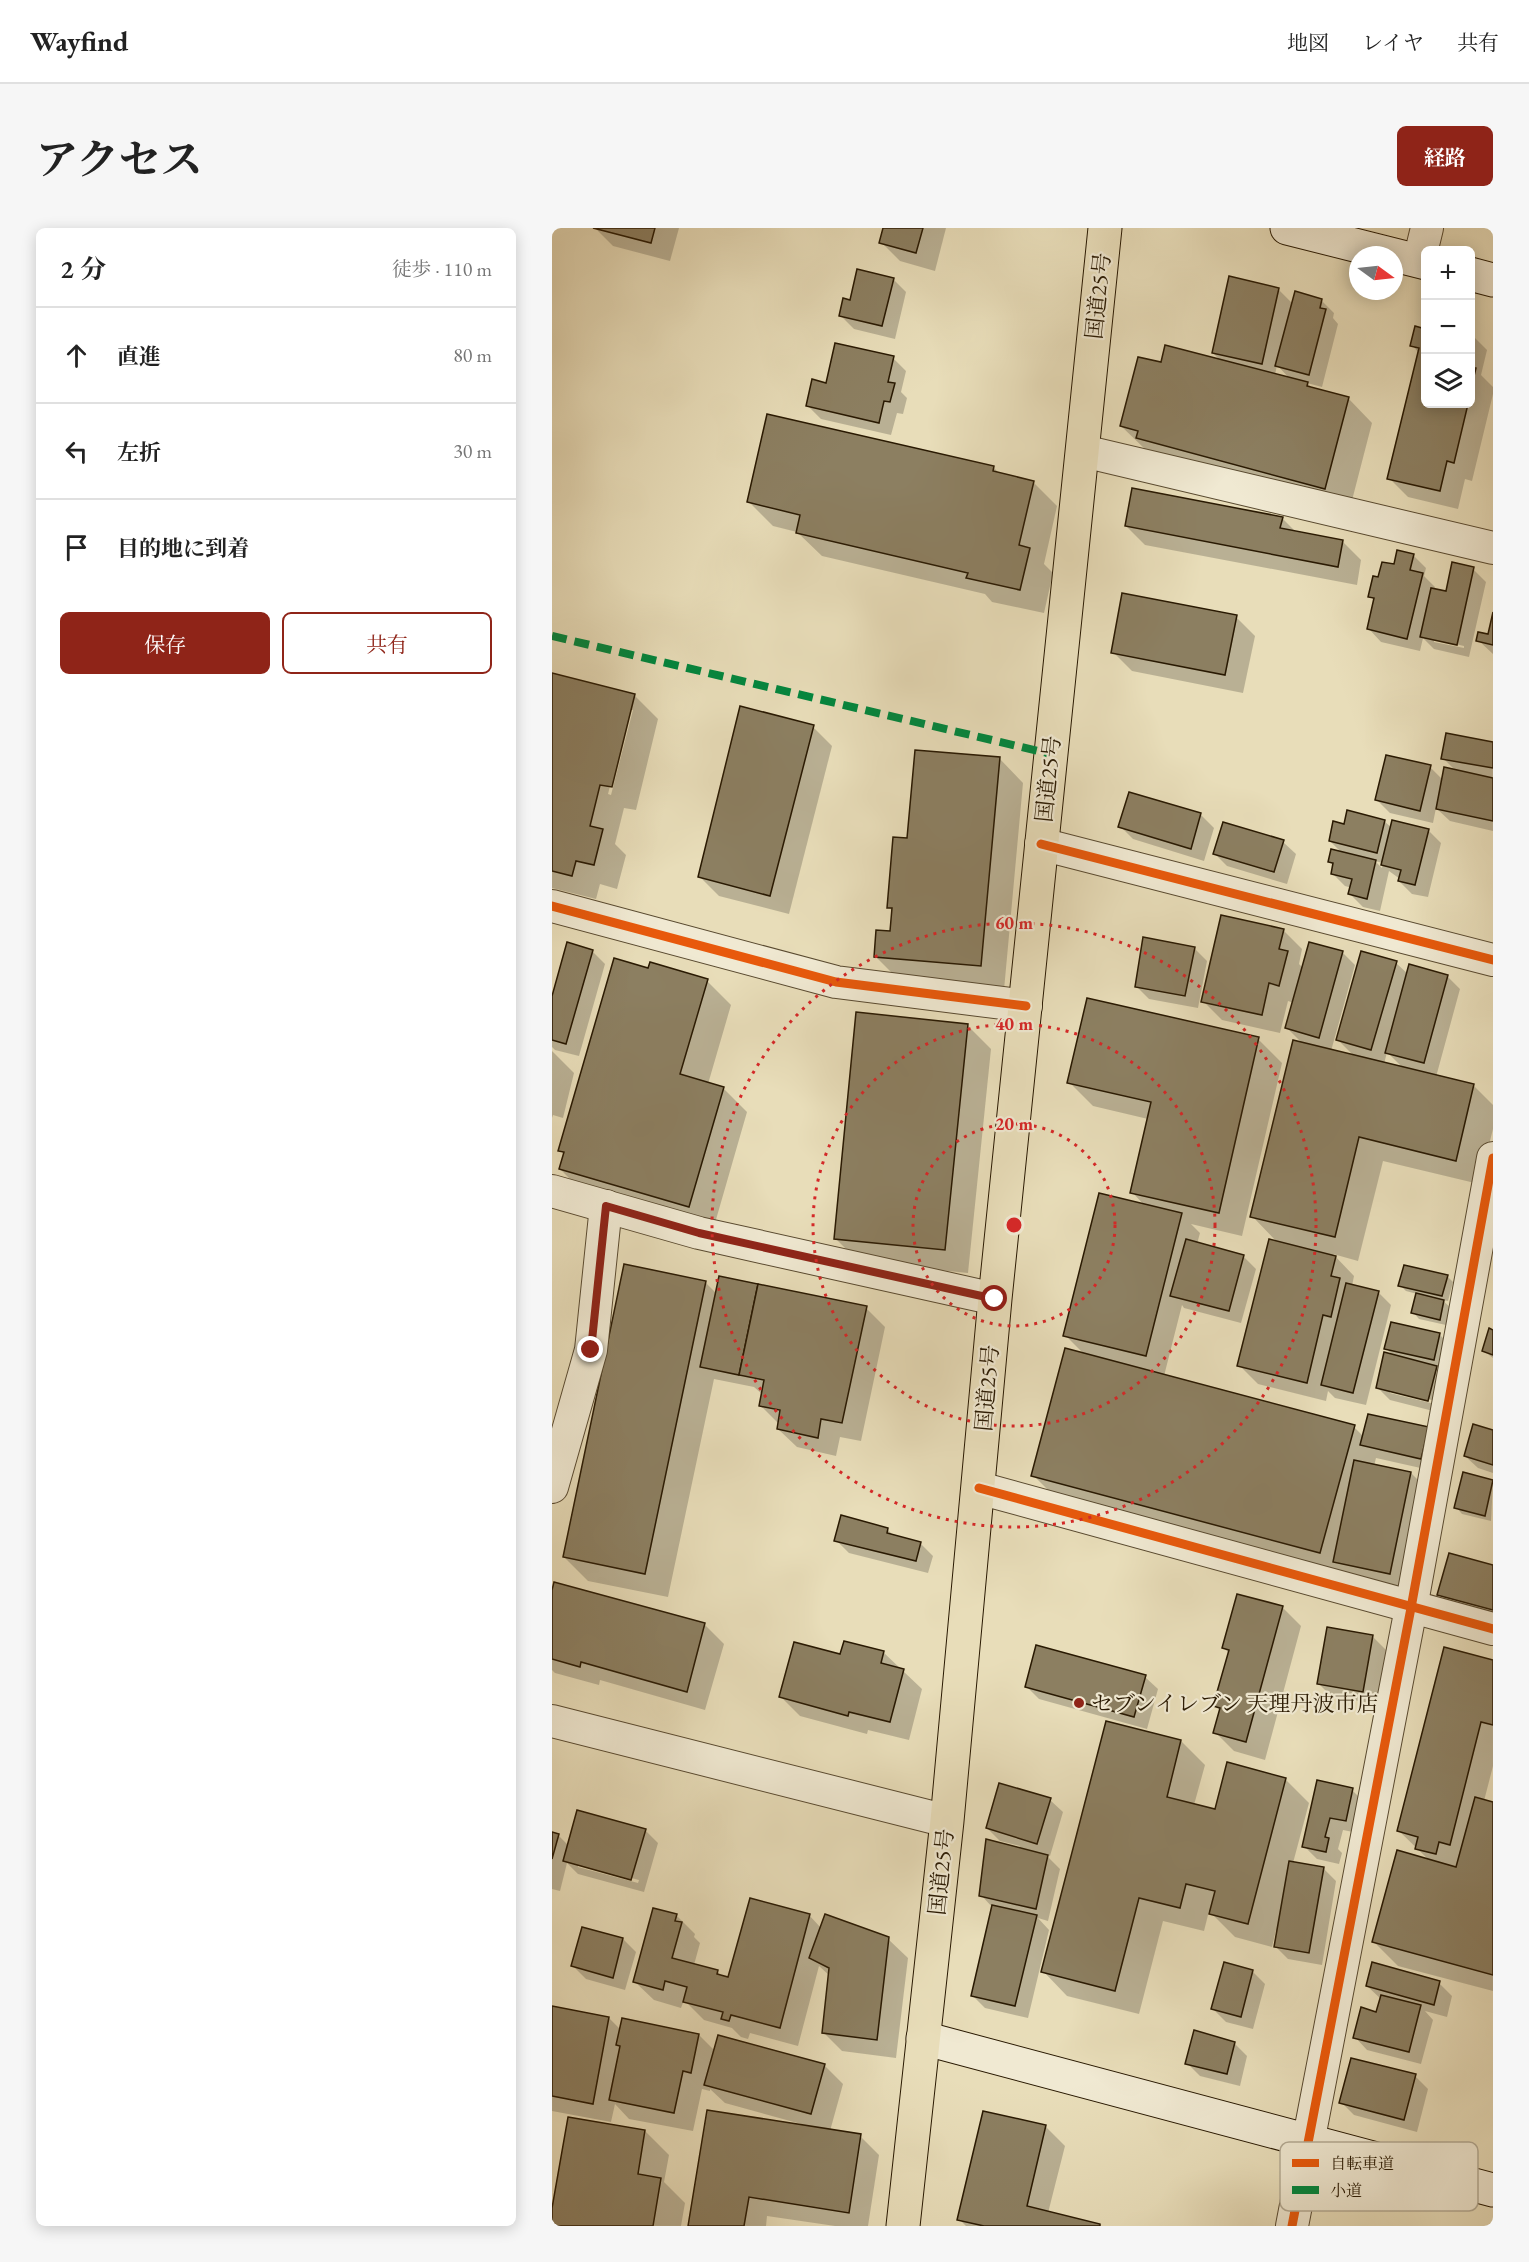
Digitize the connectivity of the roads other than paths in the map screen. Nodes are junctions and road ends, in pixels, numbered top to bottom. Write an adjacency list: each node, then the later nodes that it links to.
1 (1105, 228): 8 (highway, 国道25号)
2 (1287, 228): 5 (street)
3 (1427, 228): 4 (street)
4 (1424, 246)
5 (1421, 262)
6 (1475, 275): 7 (street)
7 (1493, 280)
8 (1083, 451): 9 (street); 10 (highway, 国道25号)
9 (1493, 548)
10 (1041, 844): 12 (street); 13 (highway, 国道25号)
11 (552, 906): 13 (street)
12 (1493, 960)
13 (1026, 1006): 18 (highway, 国道25号)
14 (1493, 1158): 17 (street)
15 (552, 1191): 16 (street)
16 (606, 1206): 18 (street); 19 (street)
17 (1485, 1251): 21 (street)
18 (995, 1299): 20 (highway, 国道25号)
19 (552, 1487)
20 (979, 1488): 21 (street); 24 (highway, 国道25号)
21 (1411, 1608): 22 (street); 26 (street)
22 (1493, 1629)
23 (552, 1721): 24 (street)
24 (947, 1821): 25 (highway, 国道25号)
25 (923, 2038): 26 (street); 31 (highway, 国道25号)
26 (1309, 2140): 27 (street)
27 (1316, 2142)
28 (1478, 2186): 29 (street)
29 (1493, 2190)
30 (1295, 2211): 32 (street)
31 (903, 2226)
32 (1292, 2226)

